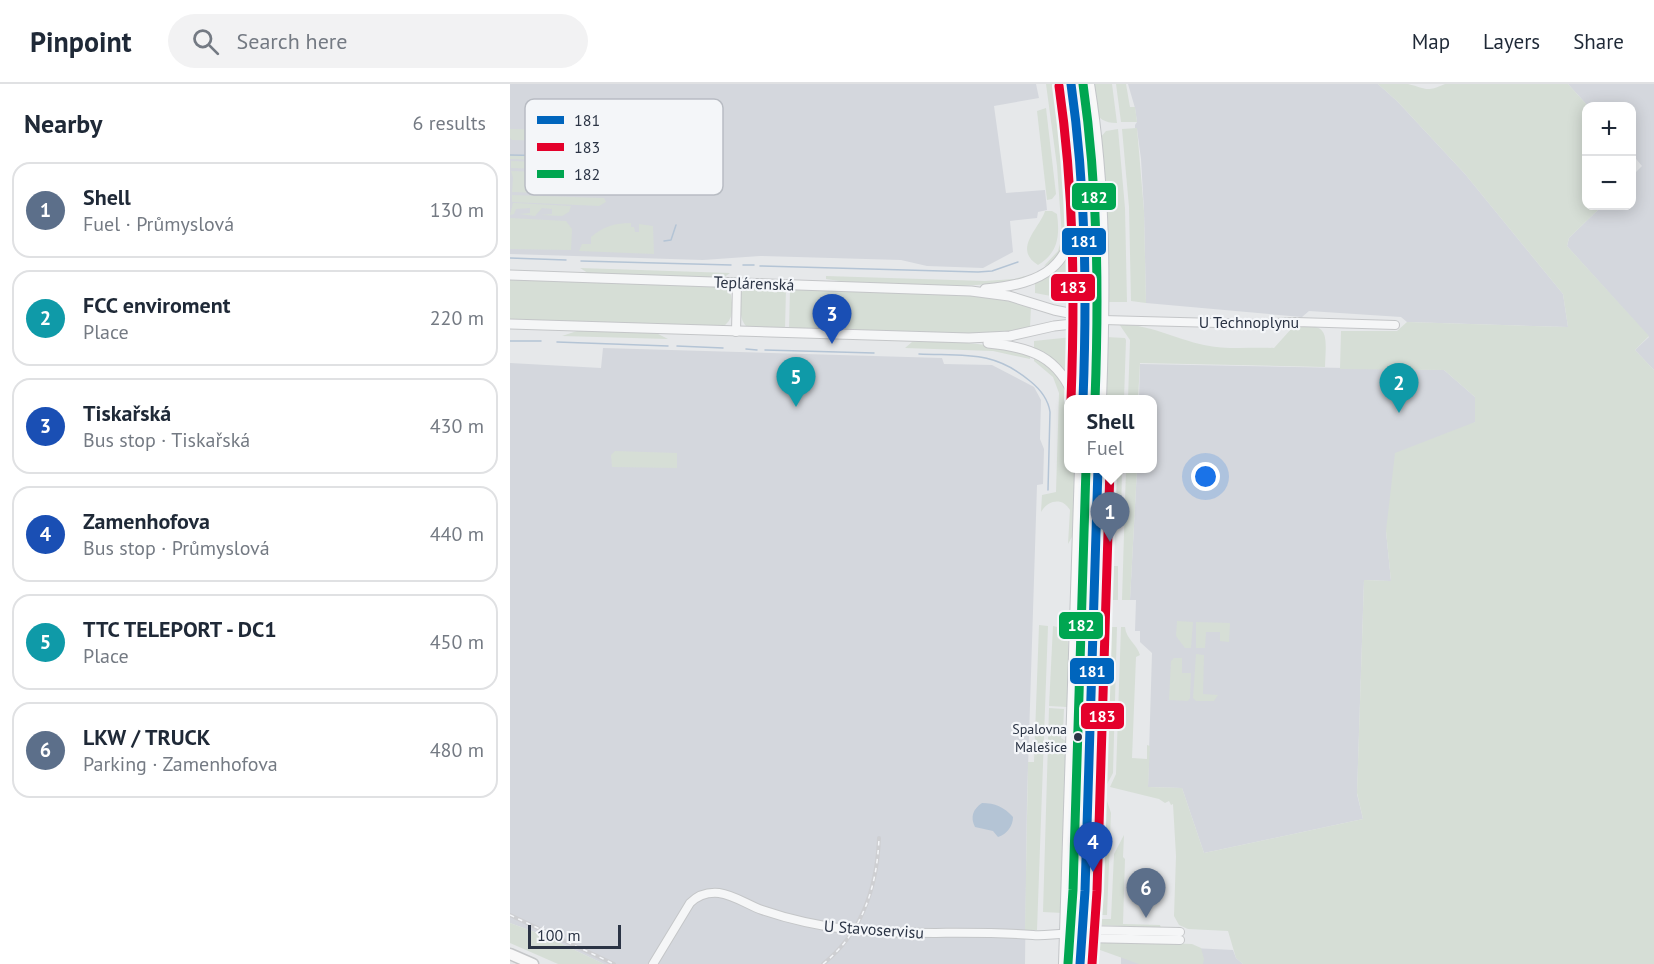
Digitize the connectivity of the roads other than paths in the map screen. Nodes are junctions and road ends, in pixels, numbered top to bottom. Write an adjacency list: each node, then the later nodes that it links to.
1 (1071, 84): 3 (main road)
2 (1088, 84): 8 (main road)
3 (1083, 181): 6 (street); 7 (main road)
4 (510, 275): 5 (street, Teplárenská)
5 (737, 283): 6 (street, Teplárenská); 11 (street)
6 (971, 291): 7 (street, Teplárenská)
7 (1086, 319): 8 (street, Teplárenská); 12 (street); 14 (main road)
8 (1103, 320): 10 (street, U Technoplynu); 15 (main road)
9 (510, 324): 11 (street)
10 (1395, 325)
11 (736, 332): 12 (street)
12 (941, 339): 13 (street)
13 (1073, 395)
14 (1083, 395)
15 (1100, 395)
16 (1081, 473): 18 (main road)
17 (1098, 473): 18 (main road)
18 (1076, 934): 19 (street, U Stavoservisu); 22 (street, U Stavoservisu); 23 (main road); 24 (main road)
19 (1180, 936)
20 (510, 954): 21 (main road)
21 (534, 964)
22 (653, 964)
23 (1065, 964)
24 (1080, 964)

